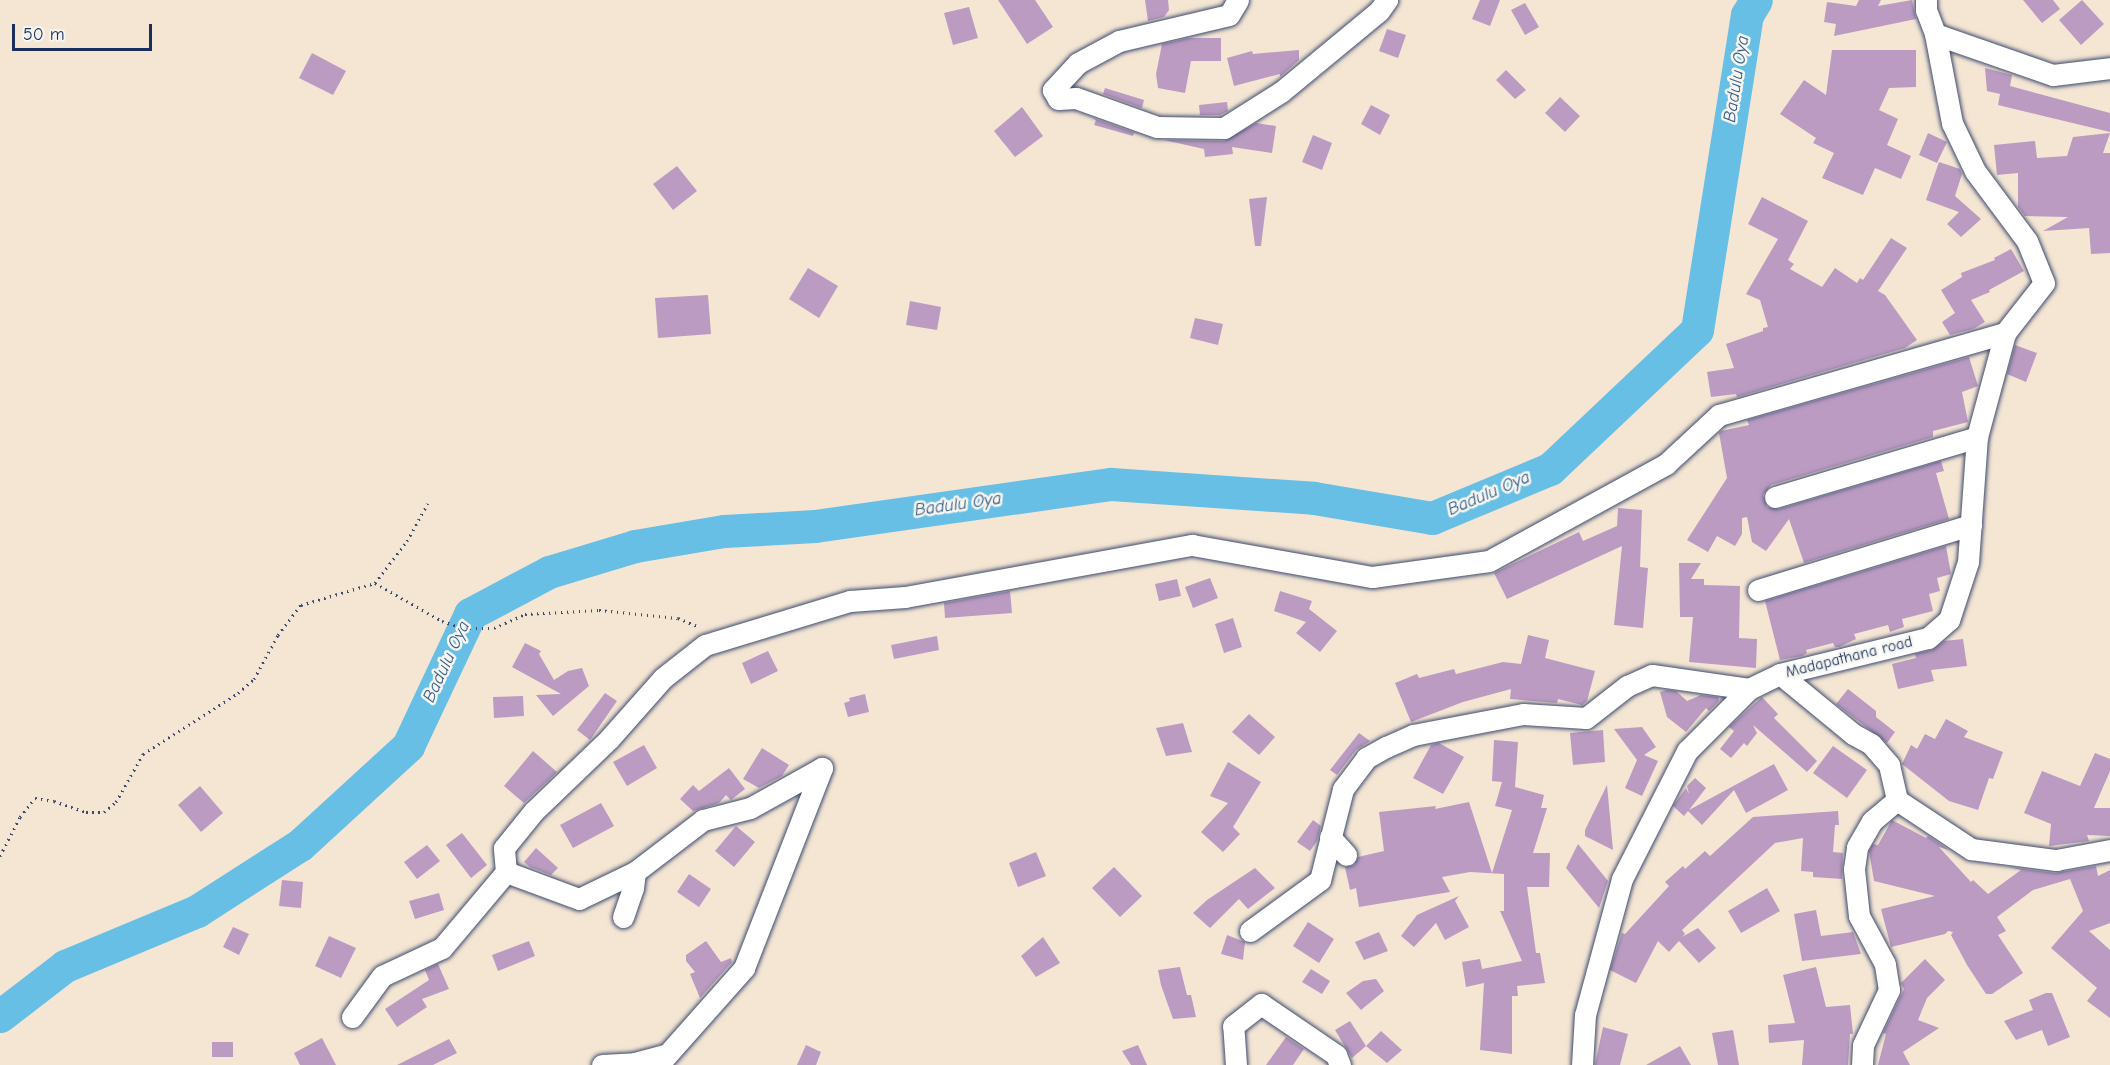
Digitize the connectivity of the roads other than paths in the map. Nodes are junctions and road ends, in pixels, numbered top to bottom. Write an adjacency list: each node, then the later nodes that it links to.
1 (1238, 0): 2 (street)
2 (1387, 0)
3 (1926, 0): 4 (street)
4 (1935, 34): 5 (street); 6 (street, Madapathana road)
5 (2110, 68)
6 (2005, 333): 7 (street, Madapathana road); 17 (street)
7 (1977, 437): 8 (street); 9 (street, Madapathana road)
8 (1775, 496)
9 (1971, 525): 10 (street); 11 (street, Madapathana road)
10 (1758, 590)
11 (1780, 674): 12 (street, Madapathana road); 13 (street)
12 (1749, 689): 14 (street); 26 (street, Madapathana road)
13 (1897, 800): 15 (street); 27 (street)
14 (1330, 837): 16 (street); 20 (street)
15 (2110, 850)
16 (1346, 855)
17 (506, 872): 18 (street); 21 (street)
18 (634, 872): 19 (street); 22 (street)
19 (623, 917)
20 (1250, 932)
21 (352, 1017)
22 (662, 1060): 23 (street)
23 (602, 1065)
24 (1236, 1065): 25 (street)
25 (1340, 1065)
26 (1582, 1065)
27 (1862, 1065)

